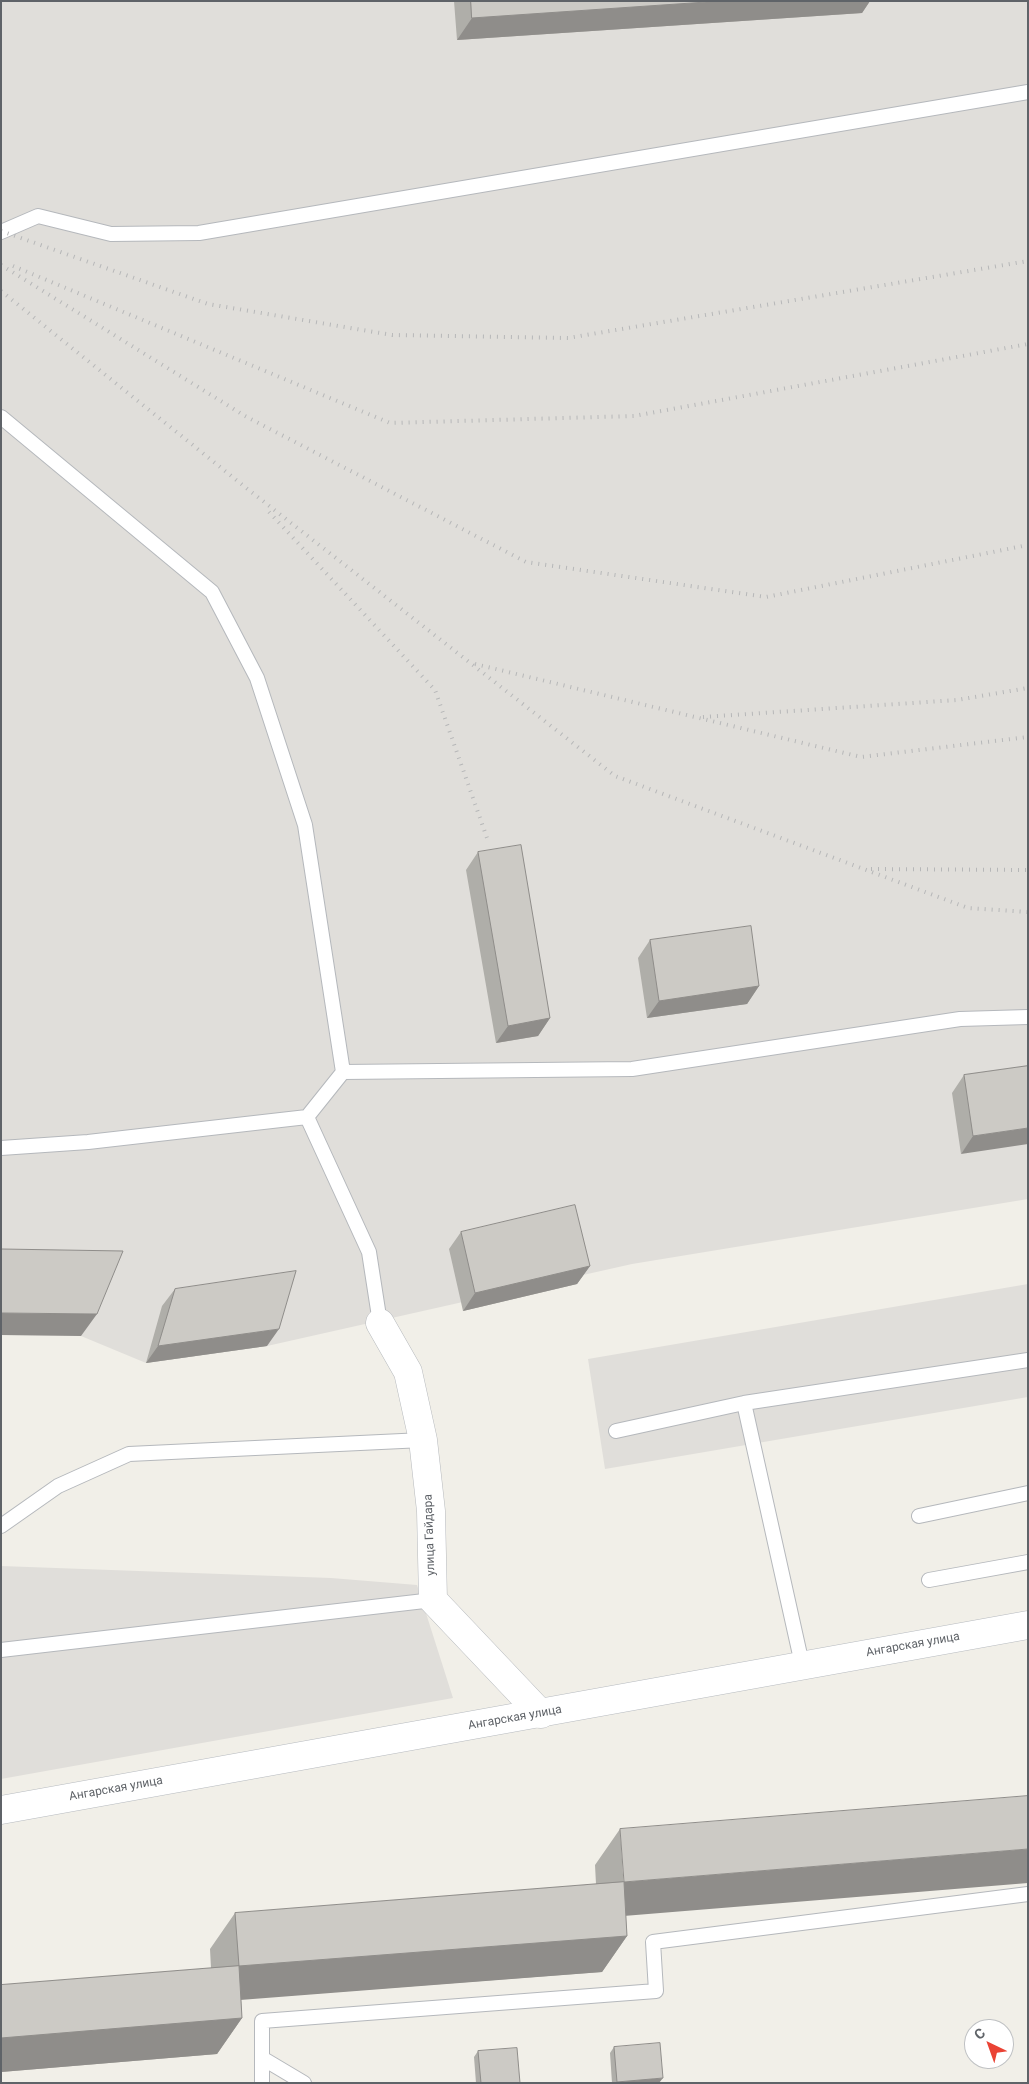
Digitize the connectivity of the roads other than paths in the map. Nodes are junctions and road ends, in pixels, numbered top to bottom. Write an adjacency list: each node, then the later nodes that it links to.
1 (1028, 92): 2 (lane)
2 (1, 232)
3 (1, 417): 5 (lane)
4 (1028, 1017): 5 (lane)
5 (343, 1072): 6 (lane)
6 (306, 1117): 7 (lane); 8 (lane)
7 (1, 1148)
8 (380, 1323): 12 (street, улица Гайдара)
9 (1028, 1360): 10 (lane)
10 (744, 1403): 11 (lane); 21 (lane)
11 (616, 1431)
12 (423, 1440): 15 (lane); 18 (street, улица Гайдара)
13 (1028, 1493): 14 (lane)
14 (919, 1516)
15 (1, 1526)
16 (1028, 1562): 17 (lane)
17 (928, 1580)
18 (433, 1600): 20 (lane); 22 (street)
19 (1028, 1624): 21 (street, Ангарская улица)
20 (1, 1650)
21 (802, 1664): 22 (street, Ангарская улица)
22 (541, 1714): 23 (street, Ангарская улица)
23 (1, 1810)
24 (1028, 1894): 25 (lane)
25 (262, 2058): 26 (lane); 27 (lane)
26 (262, 2083)
27 (304, 2083)

